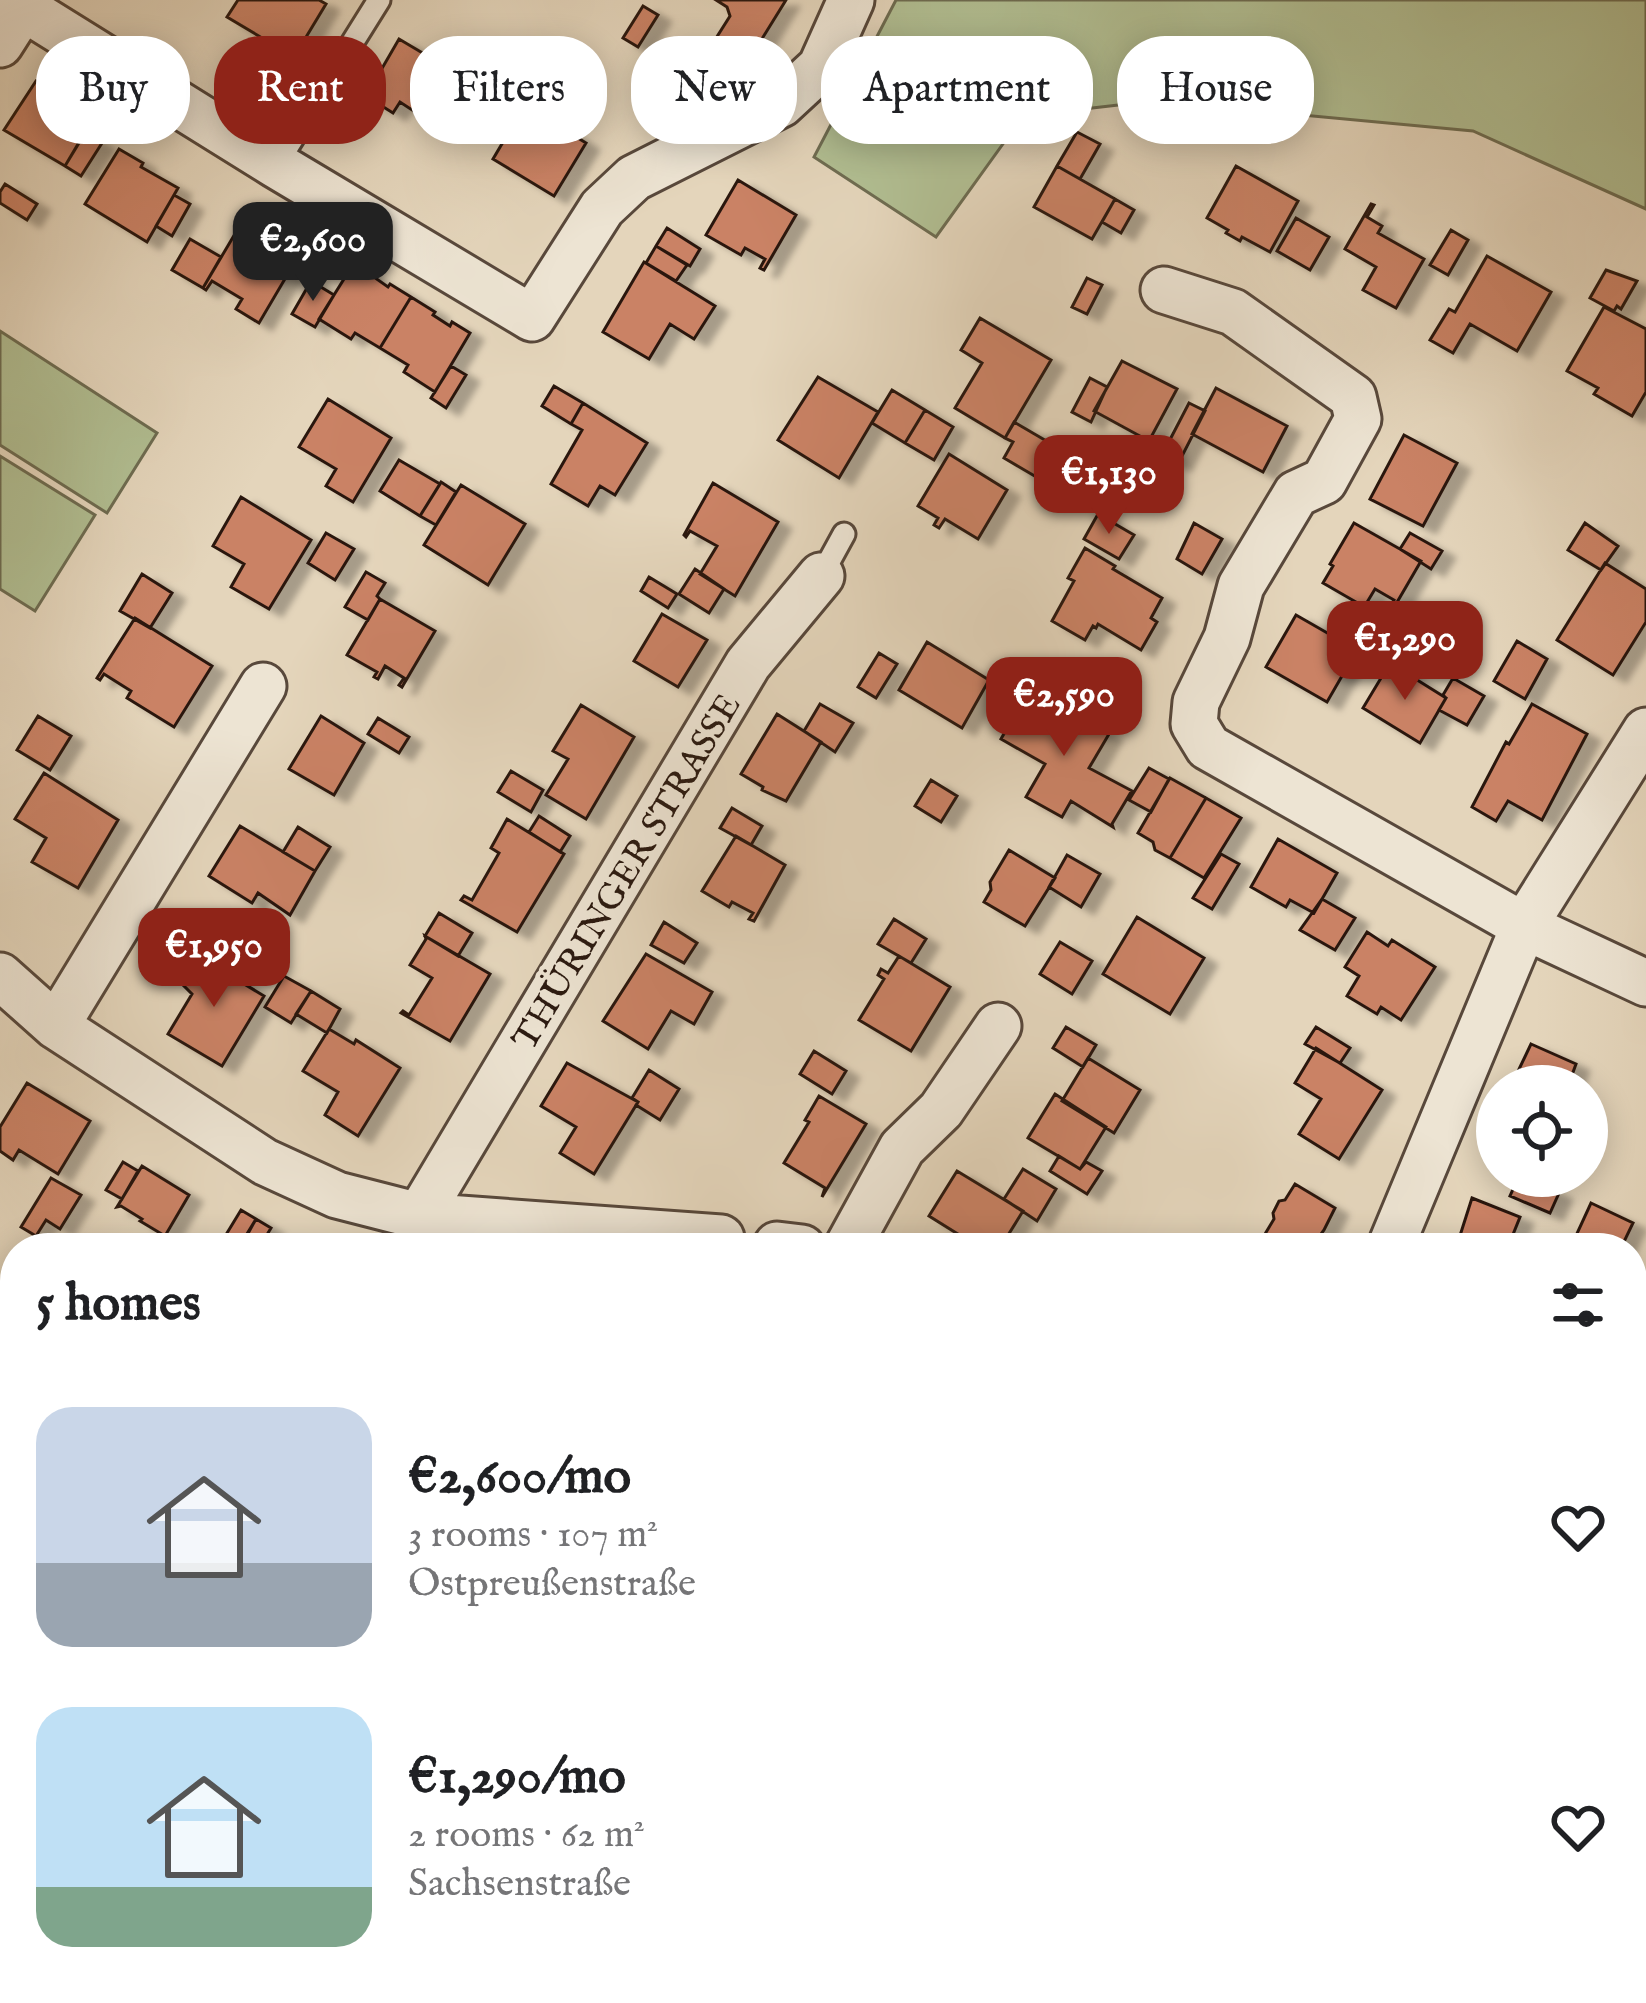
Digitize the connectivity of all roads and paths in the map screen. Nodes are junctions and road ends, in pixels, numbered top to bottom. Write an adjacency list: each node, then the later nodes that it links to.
1 (380, 0): 4 (lane)
2 (850, 0): 4 (street)
3 (12, 17): 4 (street)
4 (276, 165)
5 (1164, 290): 10 (street)
6 (844, 534): 7 (lane, THÜRINGER STRASSE)
7 (820, 576): 15 (street, THÜRINGER STRASSE)
8 (263, 686): 13 (street)
9 (1646, 731): 10 (street)
10 (1523, 926): 12 (street); 18 (street)
11 (0, 976): 13 (street)
12 (1646, 983)
13 (56, 1025): 15 (street)
14 (998, 1025): 17 (street)
15 (418, 1216): 16 (street)
16 (652, 1233)
17 (855, 1233)
18 (1396, 1233)

